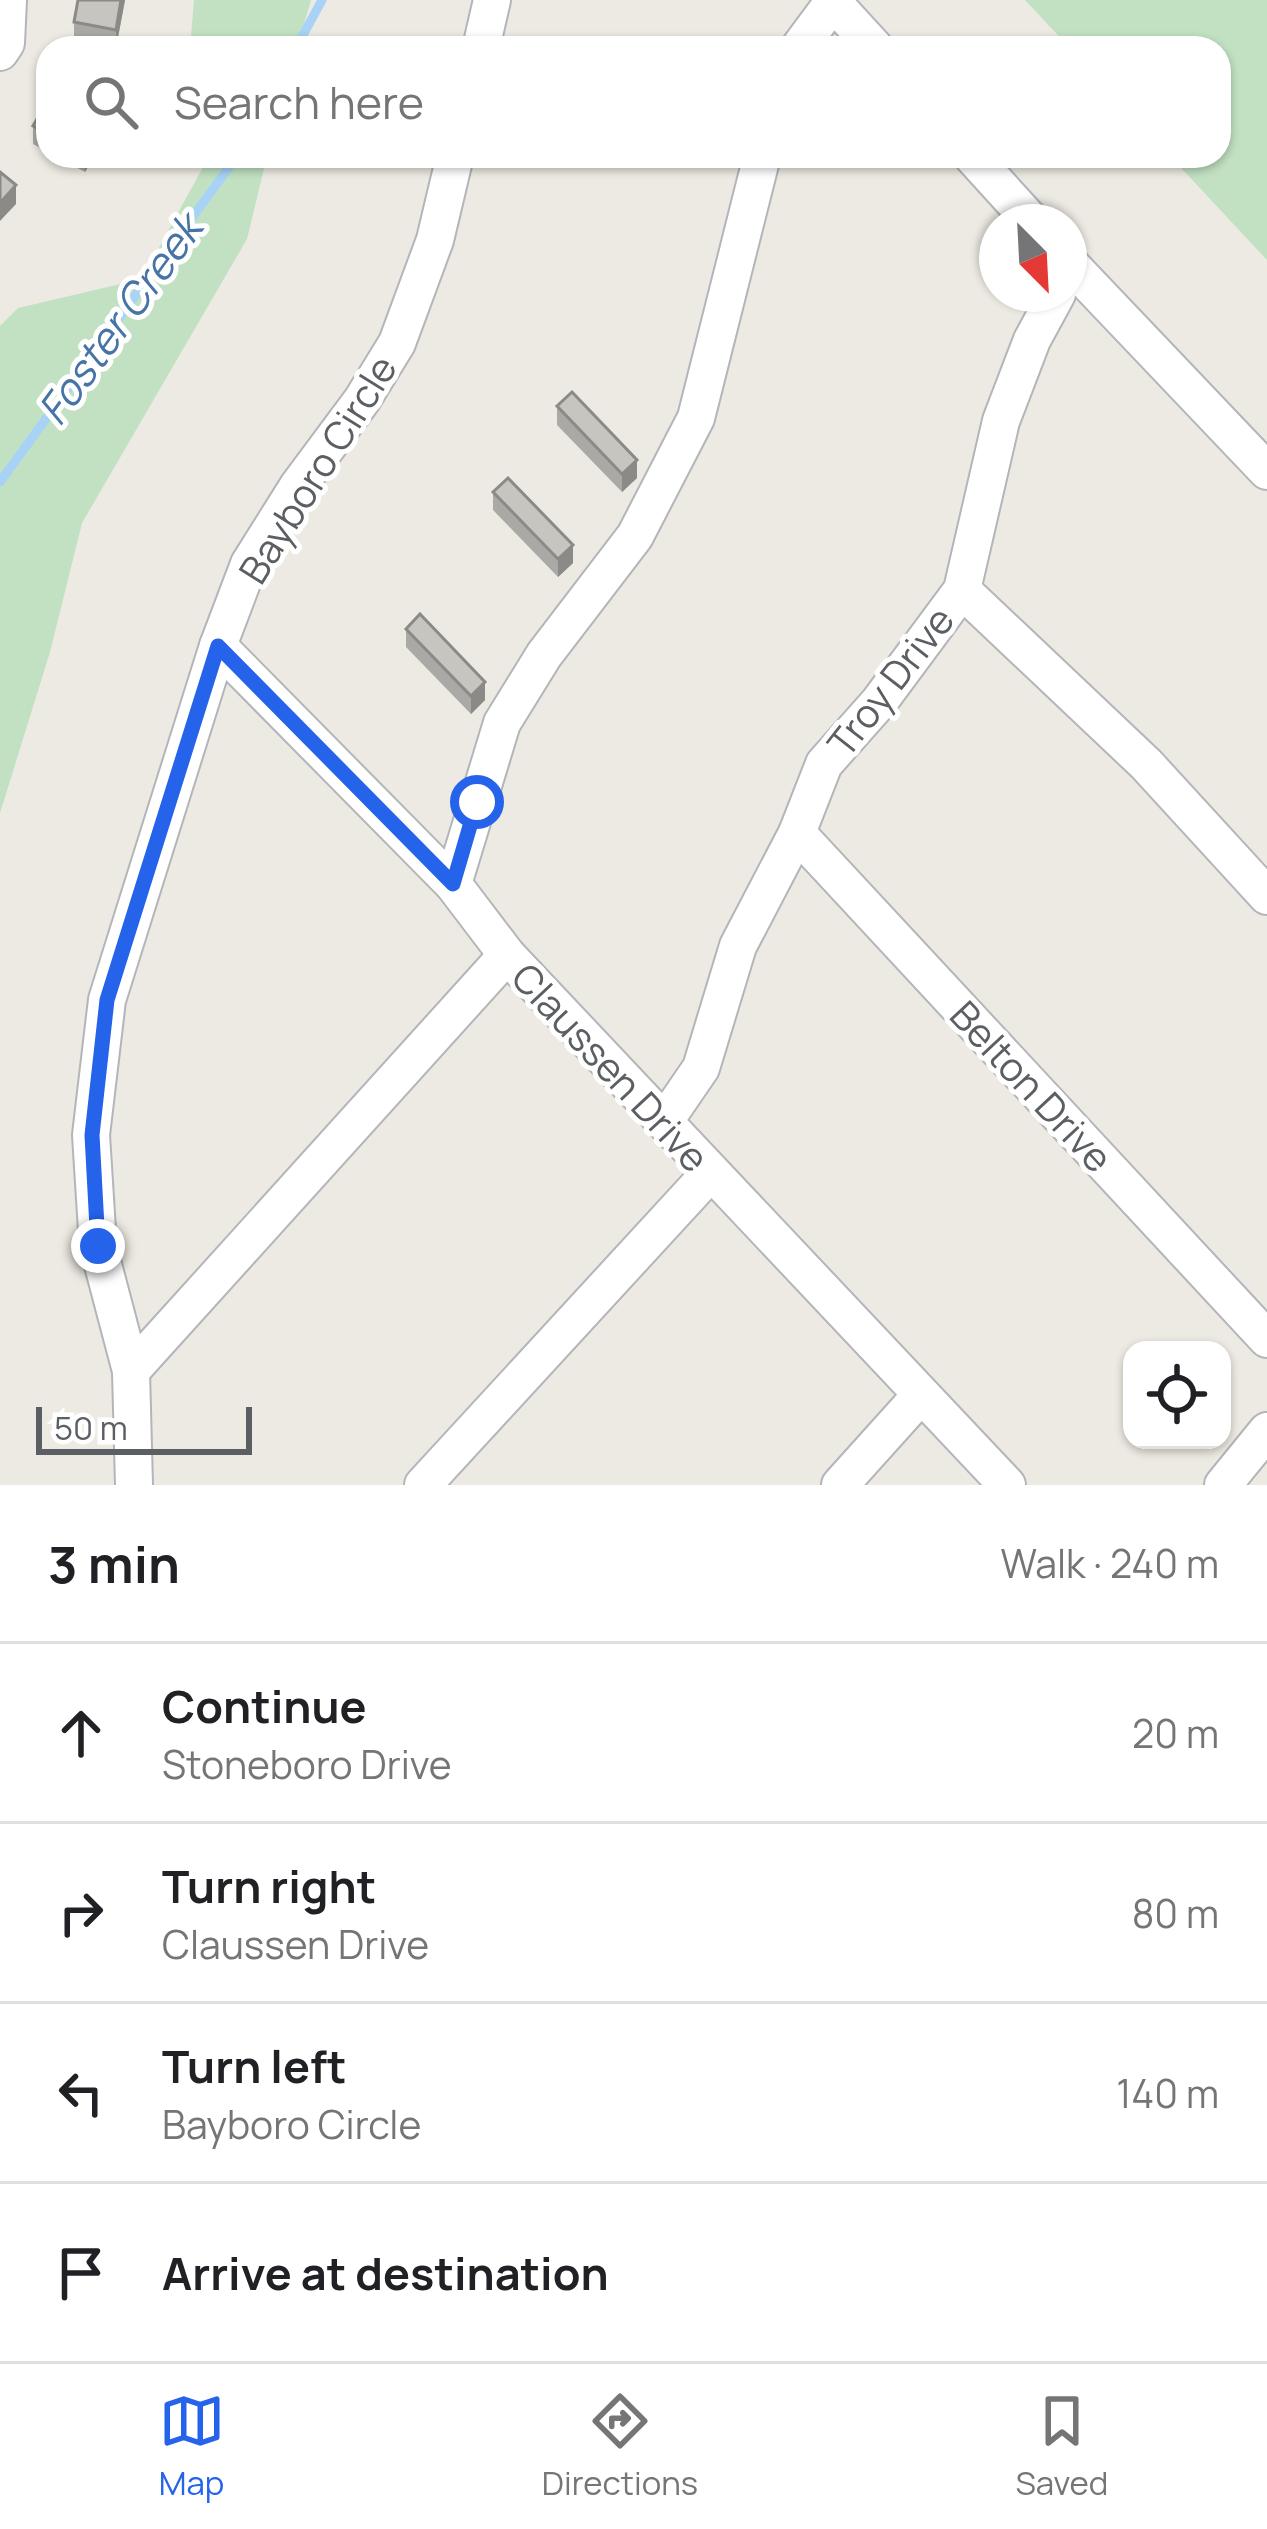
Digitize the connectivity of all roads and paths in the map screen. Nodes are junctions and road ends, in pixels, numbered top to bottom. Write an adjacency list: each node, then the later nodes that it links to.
1 (8, 0): 7 (street)
2 (492, 0): 4 (street)
3 (832, 1): 5 (street); 6 (street)
4 (484, 36)
5 (808, 36)
6 (863, 36)
7 (0, 52)
8 (452, 168): 16 (street, Bayboro Circle)
9 (759, 168): 18 (street)
10 (983, 168): 11 (street)
11 (1016, 204)
12 (1087, 294): 14 (street)
13 (1046, 312): 15 (street, Troy Drive)
14 (1267, 471)
15 (962, 590): 17 (street, Troy Drive); 19 (street)
16 (218, 646): 18 (street, Claussen Drive); 24 (street, Bayboro Circle)
17 (797, 833): 21 (street, Troy Drive); 23 (street, Belton Drive)
18 (453, 884): 20 (street, Claussen Drive)
19 (1267, 896)
20 (507, 955): 21 (street, Claussen Drive); 24 (street)
21 (664, 1122): 22 (street, Claussen Drive)
22 (710, 1173): 25 (street, Claussen Drive); 28 (street)
23 (1267, 1339)
24 (131, 1371): 27 (street, Bayboro Circle)
25 (921, 1395): 29 (street); 30 (street, Claussen Drive)
26 (1267, 1431): 31 (street)
27 (134, 1485)
28 (423, 1485)
29 (841, 1485)
30 (1007, 1485)
31 (1222, 1485)

